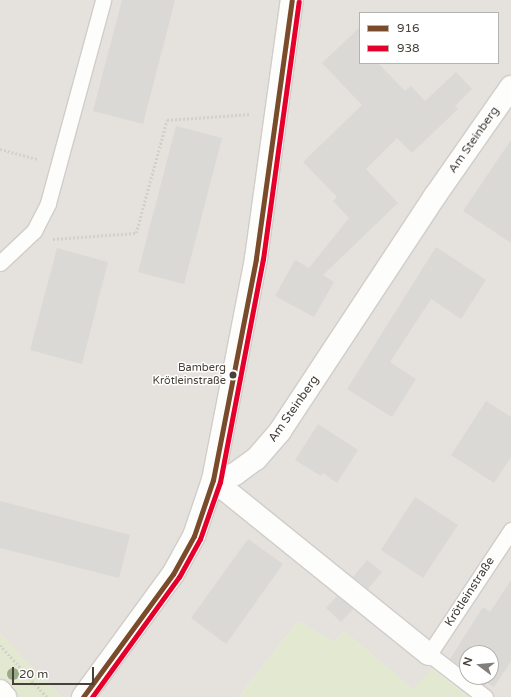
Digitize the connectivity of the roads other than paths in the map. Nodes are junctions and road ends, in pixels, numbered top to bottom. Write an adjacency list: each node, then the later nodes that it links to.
1 (103, 0): 4 (lane)
2 (292, 0): 5 (street)
3 (511, 87): 5 (street, Am Steinberg)
4 (0, 263)
5 (213, 480): 7 (street); 10 (street)
6 (511, 530): 7 (lane, Krötleinstraße)
7 (430, 654): 11 (lane)
8 (0, 691): 9 (street)
9 (5, 697)
10 (84, 697)
11 (485, 697)

